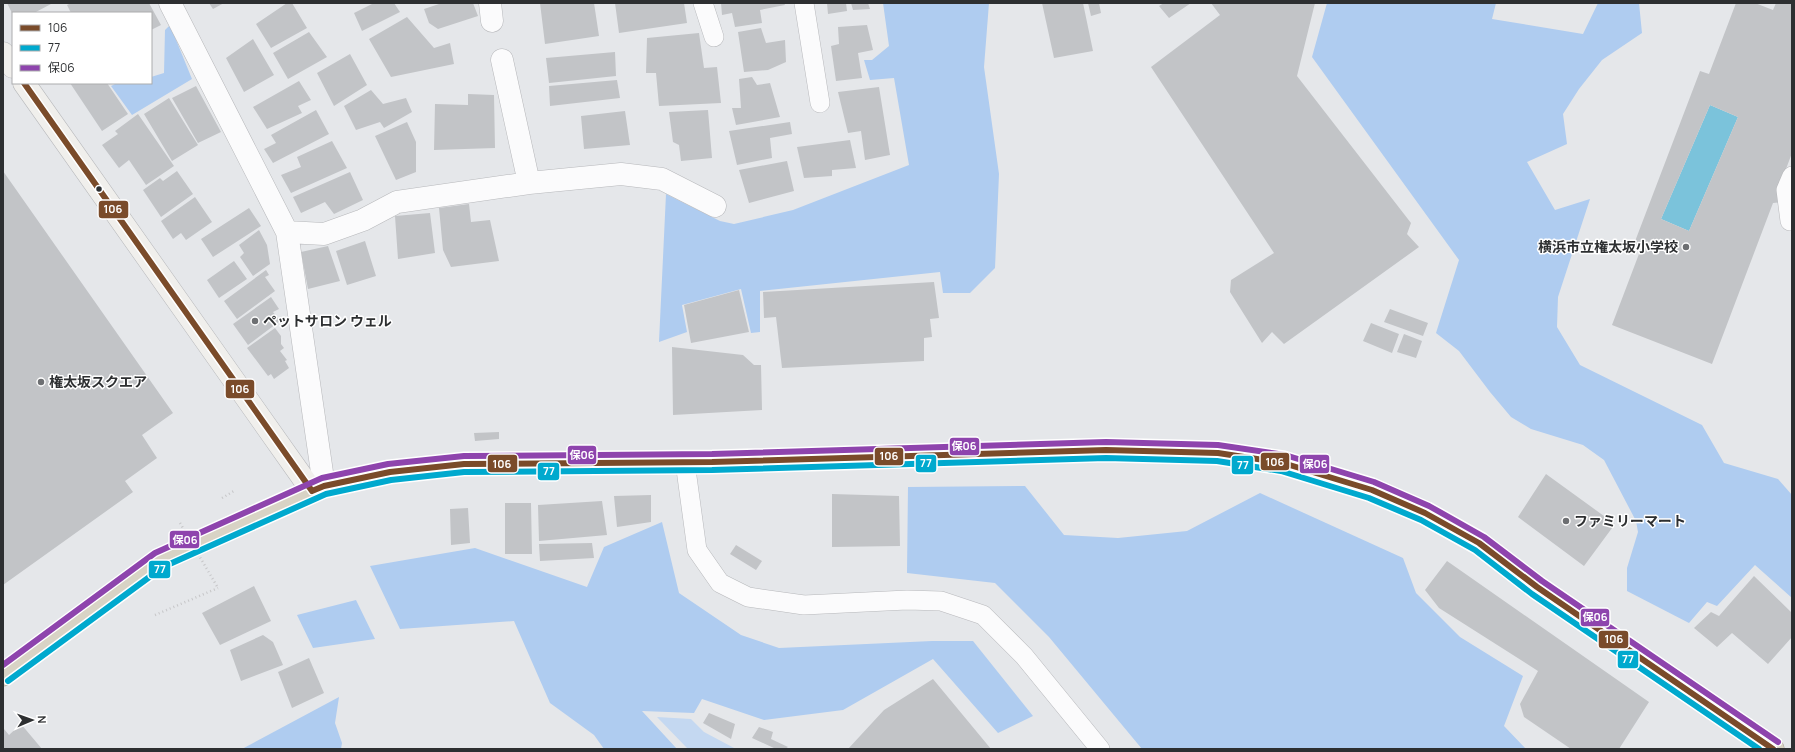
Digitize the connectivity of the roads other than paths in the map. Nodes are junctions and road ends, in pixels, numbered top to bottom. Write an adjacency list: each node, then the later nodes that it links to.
1 (170, 3): 14 (street)
2 (703, 3): 4 (lane)
3 (804, 3): 9 (lane)
4 (714, 37)
5 (3, 53): 7 (street)
6 (502, 60): 11 (street)
7 (12, 66)
8 (25, 84): 16 (street)
9 (820, 103)
10 (1792, 176): 13 (lane)
11 (529, 183): 12 (street); 14 (street)
12 (715, 206)
13 (1790, 221)
14 (287, 232): 16 (street)
15 (685, 462): 16 (highway); 18 (lane); 19 (highway)
16 (318, 488): 17 (highway)
17 (3, 675)
18 (1100, 749)
19 (1773, 749)

